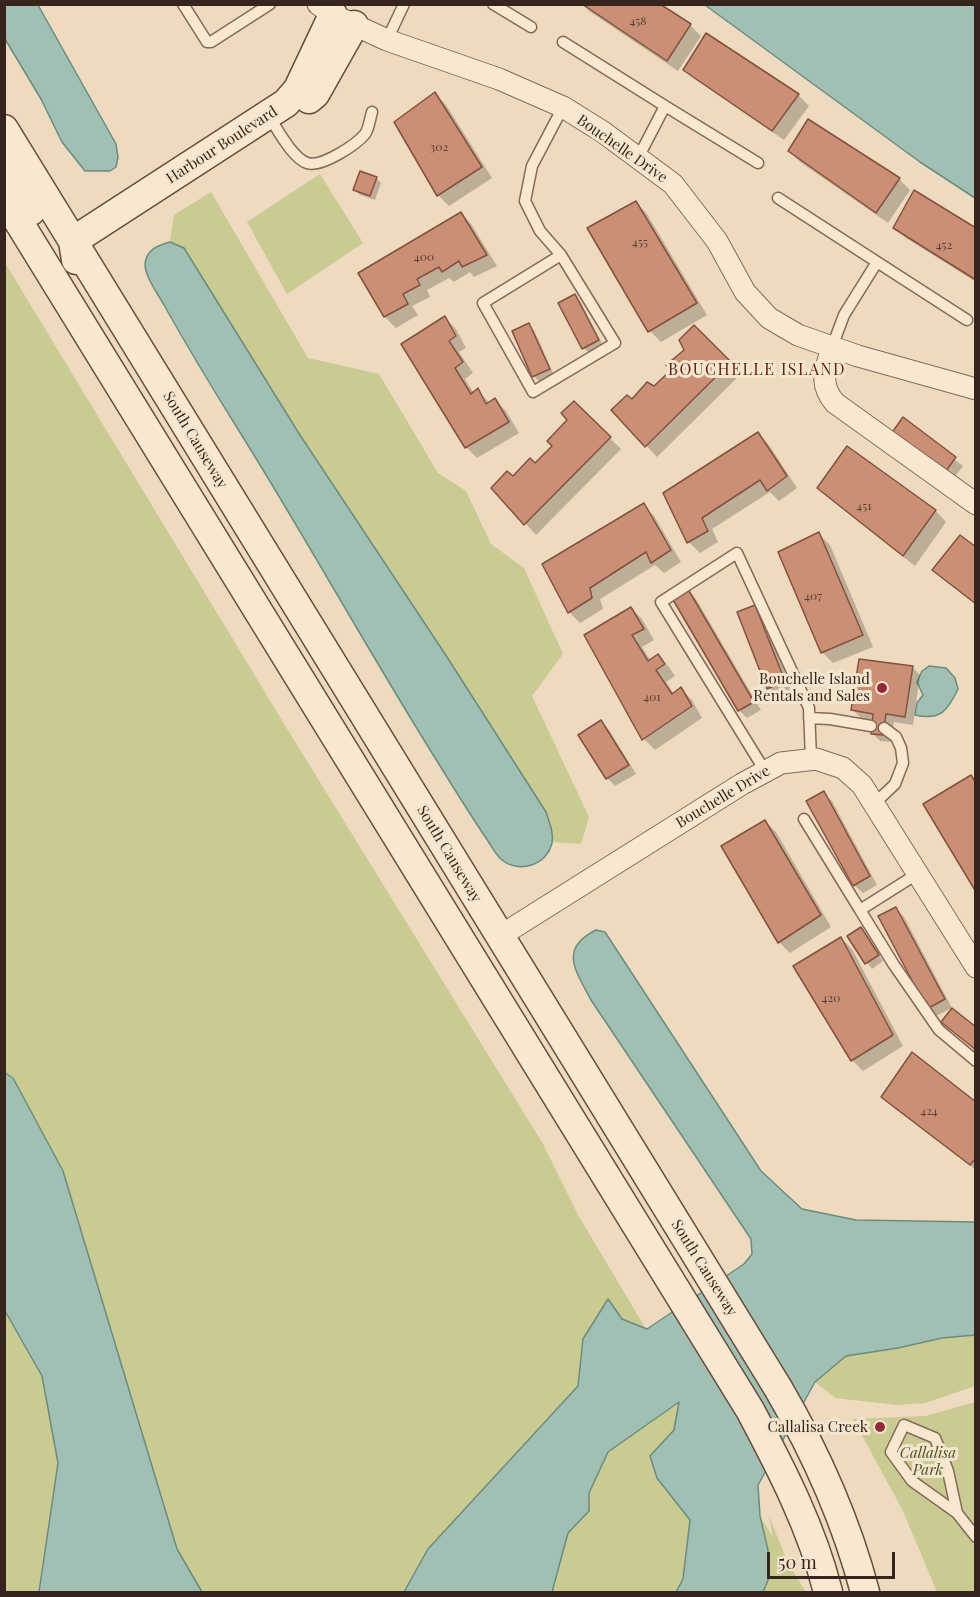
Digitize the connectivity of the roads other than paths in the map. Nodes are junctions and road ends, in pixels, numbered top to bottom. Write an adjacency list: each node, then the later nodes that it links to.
1 (183, 4): 2 (lane)
2 (270, 4)
3 (404, 4): 7 (lane)
4 (493, 4): 6 (lane)
5 (335, 15): 7 (street, Bouchelle Drive); 12 (main road, Harbour Boulevard)
6 (531, 27)
7 (387, 40): 10 (street, Bouchelle Drive)
8 (563, 42): 9 (lane)
9 (665, 106): 14 (lane); 15 (lane)
10 (563, 107): 14 (street, Bouchelle Drive); 20 (lane)
11 (372, 112): 12 (lane)
12 (272, 121): 19 (main road, Harbour Boulevard)
13 (4, 129): 19 (main road, South Causeway)
14 (638, 158): 23 (street, Bouchelle Drive)
15 (758, 163)
16 (4, 169): 19 (main road)
17 (4, 198): 24 (main road)
18 (778, 198): 21 (lane)
19 (76, 247): 24 (main road); 37 (main road, South Causeway)
20 (561, 255): 20 (lane)
21 (878, 262): 22 (lane); 23 (lane)
22 (967, 320)
23 (832, 347): 25 (street, Bouchelle Drive); 26 (street)
24 (101, 354): 31 (main road)
25 (975, 389)
26 (975, 504)
27 (809, 718): 28 (lane); 30 (lane); 32 (lane)
28 (871, 726)
29 (884, 728): 33 (lane)
30 (812, 759): 32 (street, Bouchelle Drive); 33 (street, Bouchelle Drive)
31 (351, 762): 37 (main road); 40 (main road)
32 (765, 771): 37 (street, Bouchelle Drive)
33 (874, 804): 35 (street, Bouchelle Drive)
34 (804, 819): 36 (lane)
35 (918, 874): 36 (lane); 38 (street, Bouchelle Drive)
36 (860, 910): 39 (lane)
37 (500, 936): 40 (main road); 44 (main road, South Causeway)
38 (975, 967)
39 (975, 1061)
40 (540, 1070): 43 (main road)
41 (957, 1513): 41 (lane); 42 (lane)
42 (975, 1537)
43 (828, 1593)
44 (865, 1593)

